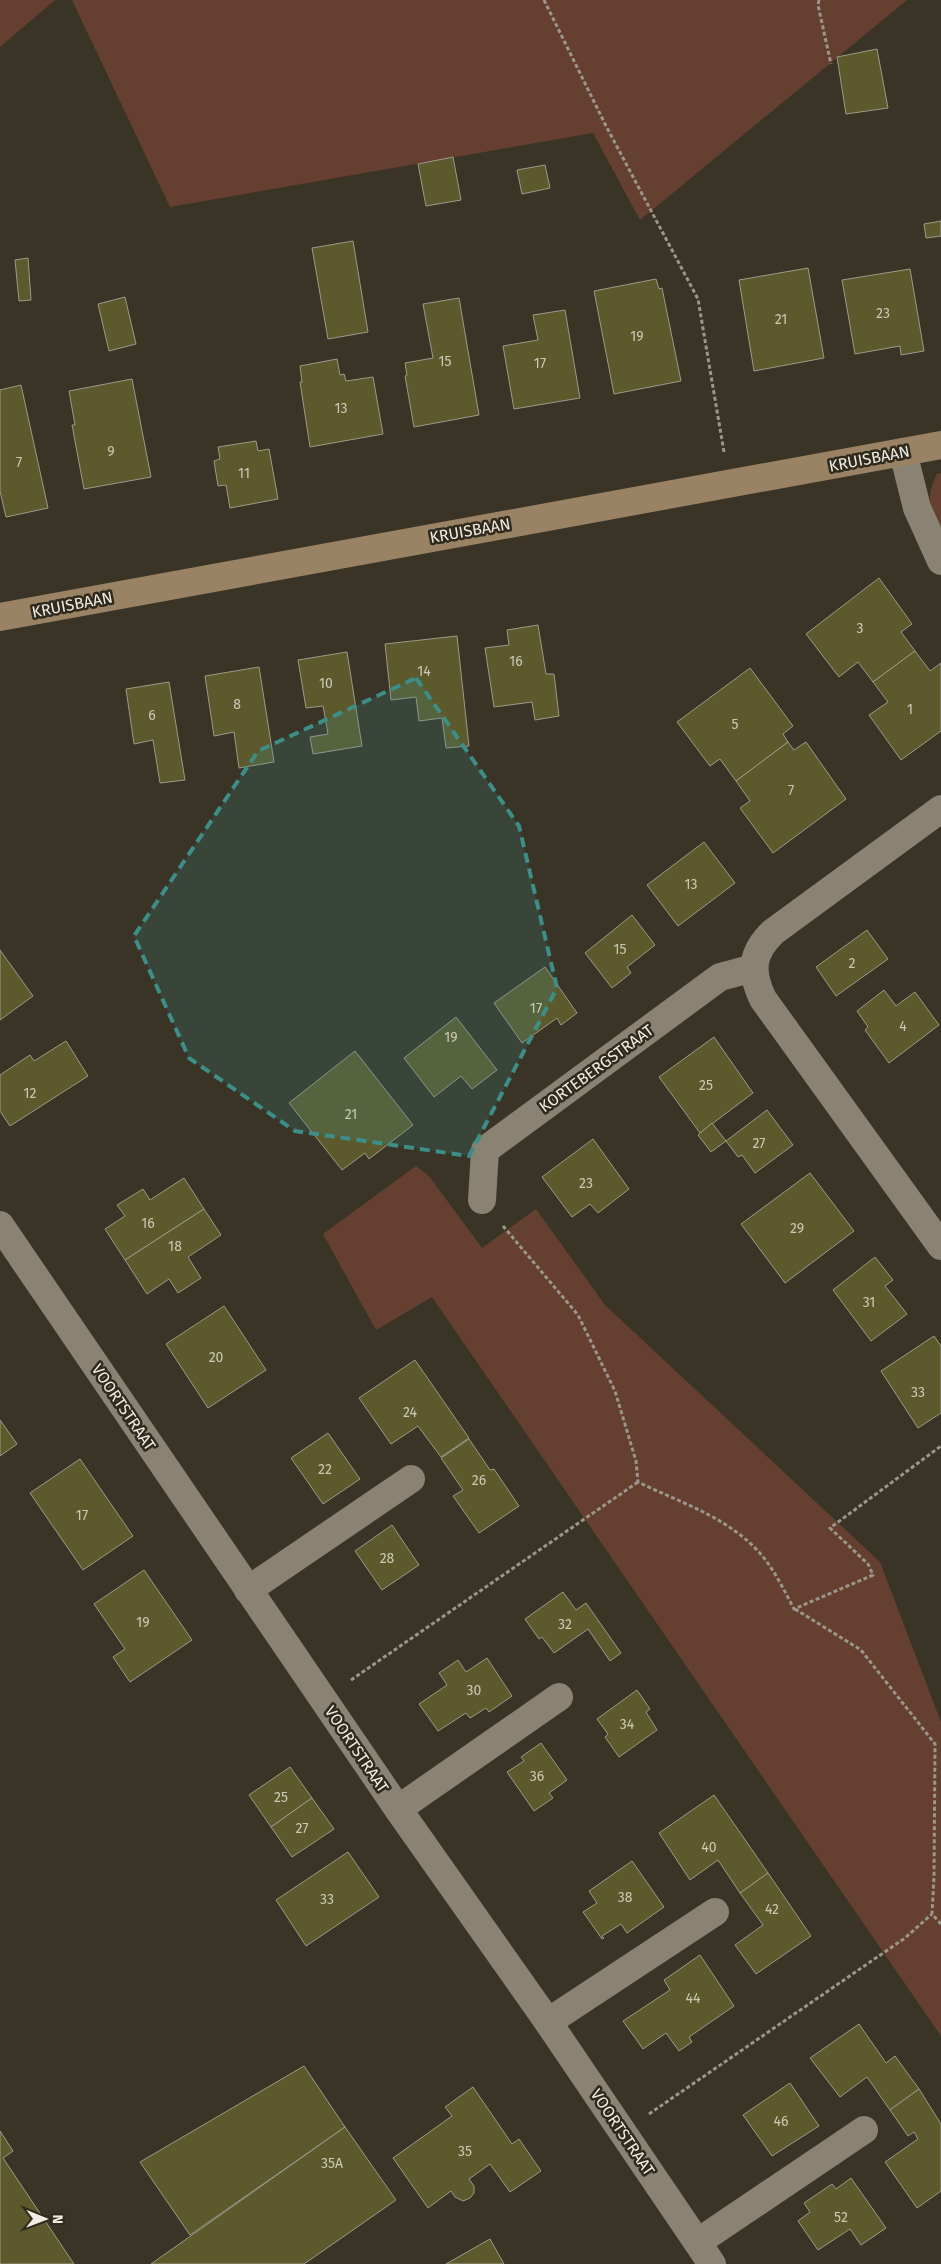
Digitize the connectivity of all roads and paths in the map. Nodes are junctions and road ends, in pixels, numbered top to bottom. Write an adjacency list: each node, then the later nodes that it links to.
1 (544, 0): 6 (path)
2 (819, 0): 3 (path)
3 (831, 64)
4 (941, 445): 5 (street, KRUISBAAN)
5 (904, 452): 6 (street, KRUISBAAN); 7 (street)
6 (730, 484): 8 (street, KRUISBAAN)
7 (941, 561)
8 (0, 617)
9 (941, 809): 10 (street)
10 (754, 968): 11 (street, KORTEBERGSTRAAT); 13 (street)
11 (482, 1200): 16 (path)
12 (0, 1225): 17 (street, VOORTSTRAAT)
13 (941, 1246)
14 (941, 1446): 18 (path)
15 (411, 1479): 17 (street)
16 (638, 1482): 18 (path); 20 (path)
17 (248, 1590): 20 (street, VOORTSTRAAT)
18 (794, 1609): 23 (path)
19 (559, 1697): 21 (street, VOORTSTRAAT)
20 (323, 1699): 21 (street, VOORTSTRAAT)
21 (398, 1809): 25 (street, VOORTSTRAAT)
22 (715, 1912): 25 (street)
23 (932, 1914): 24 (path); 27 (path)
24 (941, 1924)
25 (548, 2022): 27 (street, VOORTSTRAAT)
26 (864, 2130): 28 (street, VOORTSTRAAT)
27 (623, 2132): 28 (street, VOORTSTRAAT)
28 (705, 2253)

